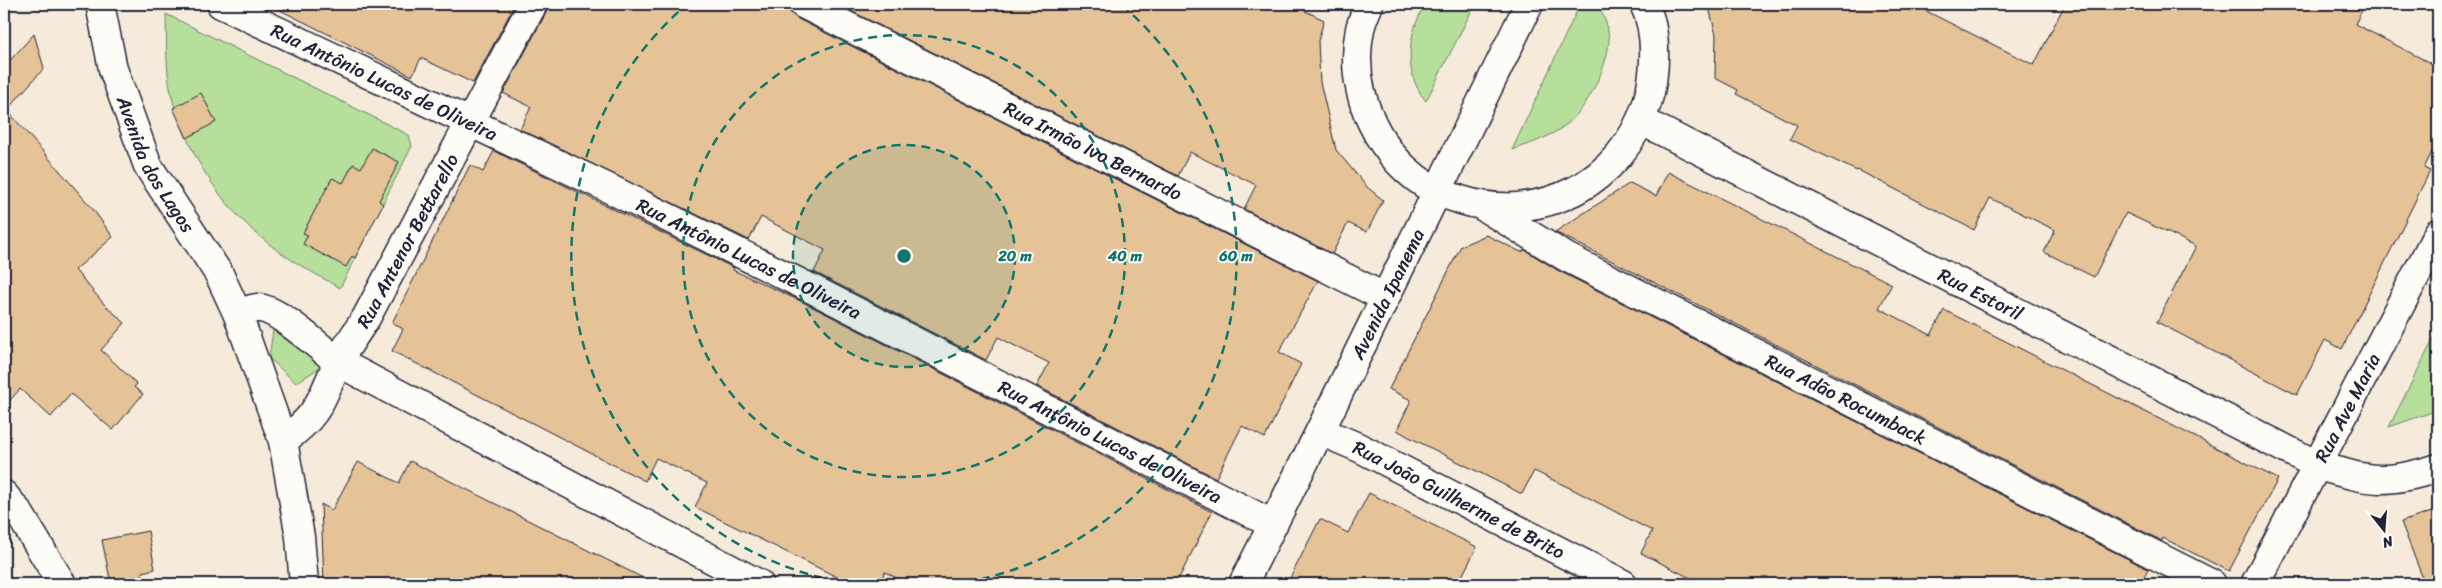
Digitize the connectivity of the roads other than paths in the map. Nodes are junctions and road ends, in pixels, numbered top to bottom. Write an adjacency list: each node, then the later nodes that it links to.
1 (100, 4): 14 (street, Avenida dos Lagos)
2 (221, 4): 9 (street, Rua Antônio Lucas de Oliveira)
3 (533, 4): 9 (street, Rua Antenor Bettarello)
4 (803, 4): 13 (street, Rua Irmão Ivo Bernardo)
5 (1369, 4): 10 (street)
6 (1529, 4): 10 (street, Avenida Ipanema)
7 (1644, 4): 8 (street)
8 (1642, 121): 11 (street); 18 (street, Rua Estoril)
9 (469, 123): 15 (street, Rua Antenor Bettarello); 21 (street, Rua Antônio Lucas de Oliveira)
10 (1437, 192): 11 (street); 13 (street, Avenida Ipanema)
11 (1484, 207): 27 (street, Rua Adão Rocumback)
12 (2438, 233): 18 (street, Rua Ave Maria)
13 (1384, 297): 16 (street, Avenida Ipanema)
14 (238, 315): 15 (street); 17 (street, Avenida dos Lagos)
15 (338, 362): 17 (street, Rua Antenor Bettarello); 24 (street)
16 (1320, 431): 21 (street, Avenida Ipanema); 26 (street, Rua João Guilherme de Brito)
17 (283, 441): 23 (street, Avenida dos Lagos)
18 (2319, 466): 19 (street, Rua Estoril); 28 (street, Rua Ave Maria)
19 (2438, 468)
20 (4, 495): 22 (street)
21 (1272, 524): 25 (street, Avenida Ipanema)
22 (62, 584)
23 (304, 584)
24 (759, 584)
25 (1243, 584)
26 (1623, 584)
27 (2212, 584)
28 (2255, 584)

